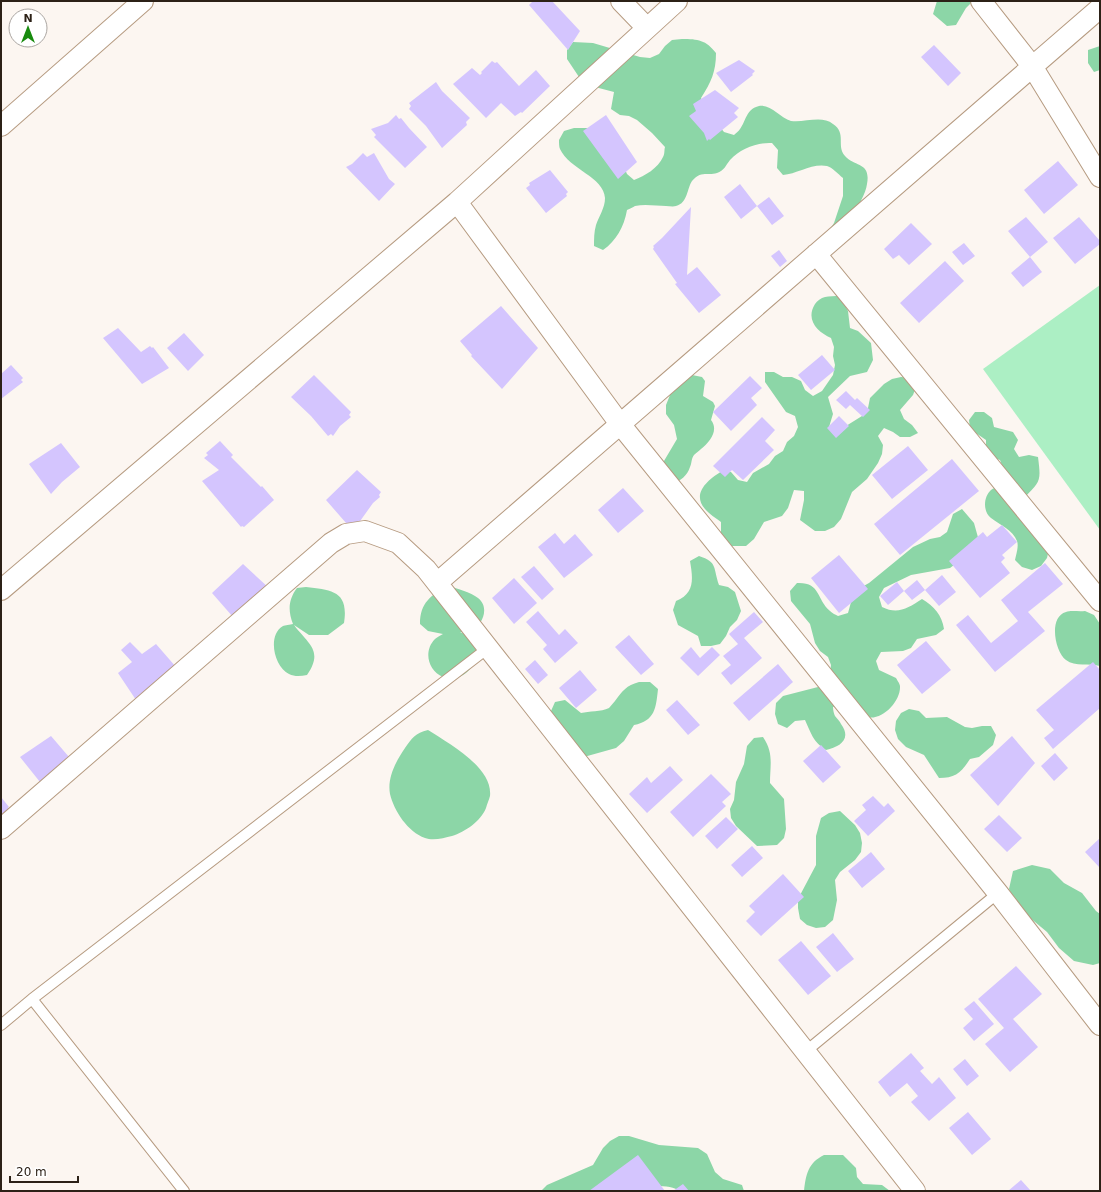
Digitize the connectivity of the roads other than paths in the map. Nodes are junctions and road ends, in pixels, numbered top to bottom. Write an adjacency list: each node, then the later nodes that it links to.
1 (143, 1): 8 (street)
2 (621, 1): 6 (street)
3 (677, 1): 6 (street)
4 (981, 1): 7 (street)
5 (1100, 8): 7 (street)
6 (647, 28): 10 (street)
7 (1032, 66): 9 (street); 11 (street)
8 (2, 124)
9 (1100, 177)
10 (457, 202): 12 (street); 14 (street)
11 (816, 254): 12 (street); 15 (street)
12 (620, 424): 13 (street); 18 (street)
13 (437, 583): 16 (street); 17 (street)
14 (1, 590)
15 (1100, 601)
16 (488, 648): 19 (lane); 22 (street)
17 (1, 829)
18 (998, 892): 20 (street); 22 (lane)
19 (32, 999): 21 (lane); 23 (lane)
20 (1099, 1023)
21 (1, 1025)
22 (805, 1052): 24 (street)
23 (184, 1191)
24 (914, 1191)

